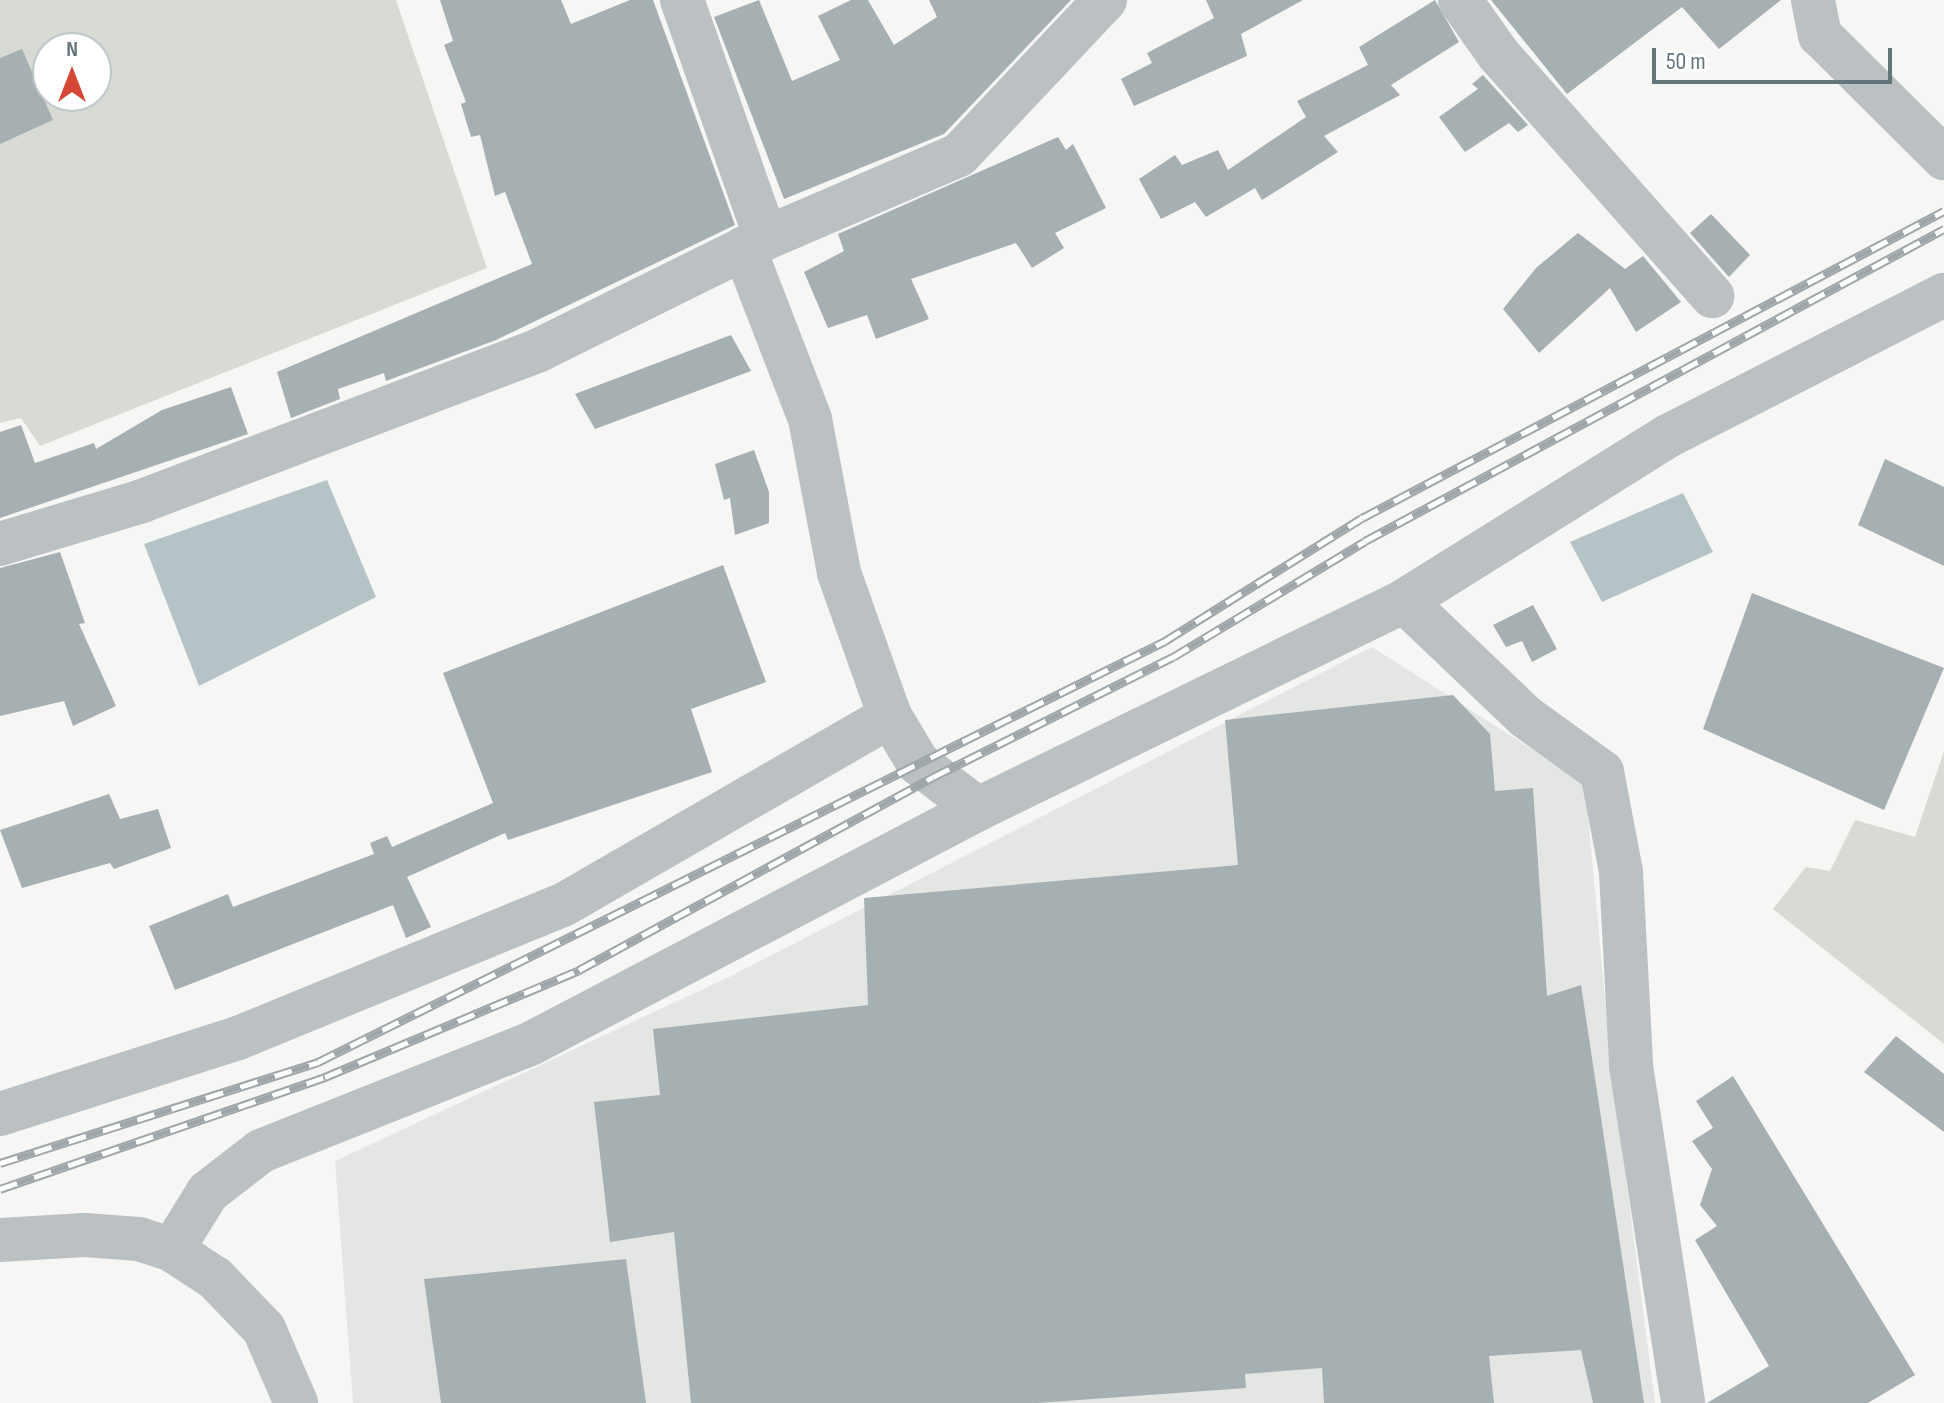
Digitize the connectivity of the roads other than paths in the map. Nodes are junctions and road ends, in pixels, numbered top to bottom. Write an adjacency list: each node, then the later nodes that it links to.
1 (682, 0): 6 (street)
2 (1460, 0): 8 (street)
3 (1813, 0): 5 (street)
4 (1088, 9): 6 (street)
5 (1944, 158)
6 (755, 243): 9 (street); 11 (street)
7 (1944, 295): 10 (street)
8 (1712, 296)
9 (0, 544)
10 (1404, 601): 12 (street); 17 (street)
11 (890, 716): 12 (street); 13 (street)
12 (978, 809): 15 (street)
13 (0, 1114)
14 (0, 1240): 15 (street)
15 (172, 1250): 16 (street)
16 (296, 1403)
17 (1683, 1403)

